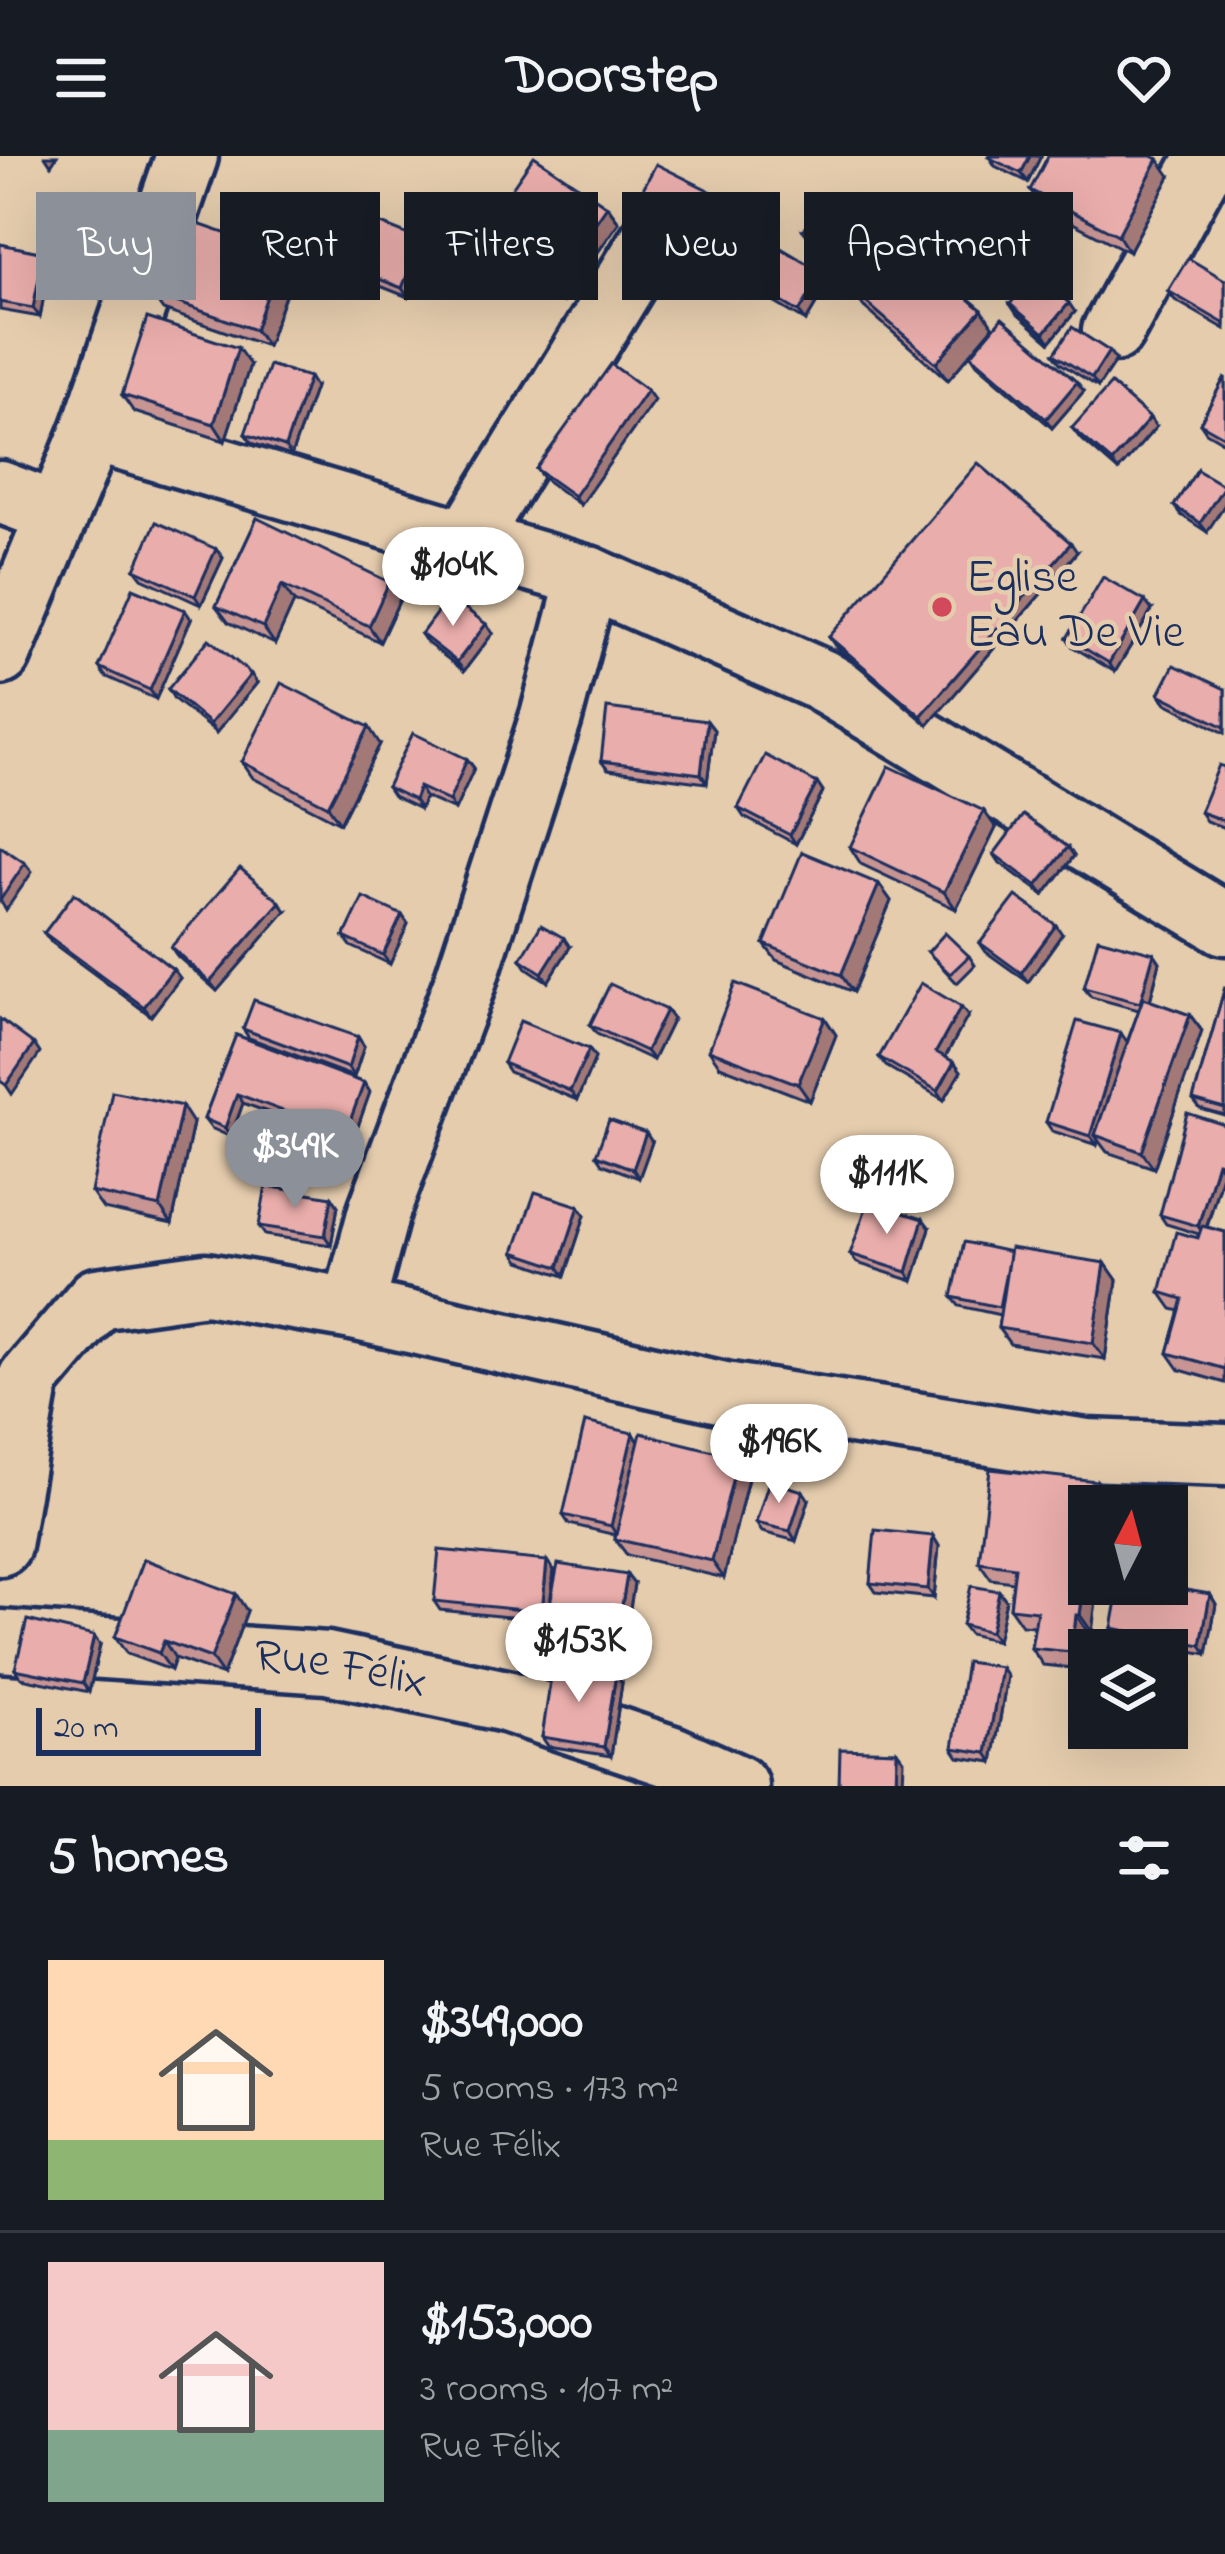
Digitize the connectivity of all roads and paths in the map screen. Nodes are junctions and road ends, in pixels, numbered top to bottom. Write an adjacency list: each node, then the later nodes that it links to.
1 (187, 156): 5 (street)
2 (1208, 156): 4 (street)
3 (622, 288): 8 (street)
4 (1113, 331)
5 (92, 431): 7 (street); 8 (street)
6 (0, 492): 7 (street)
7 (56, 513): 10 (street)
8 (466, 541): 9 (street)
9 (588, 578): 11 (street); 12 (street)
10 (0, 654)
11 (1225, 924)
12 (353, 1309): 13 (street); 14 (street)
13 (1225, 1455)
14 (0, 1545)
15 (4, 1636): 16 (street, Rue Félix)
16 (737, 1786)

